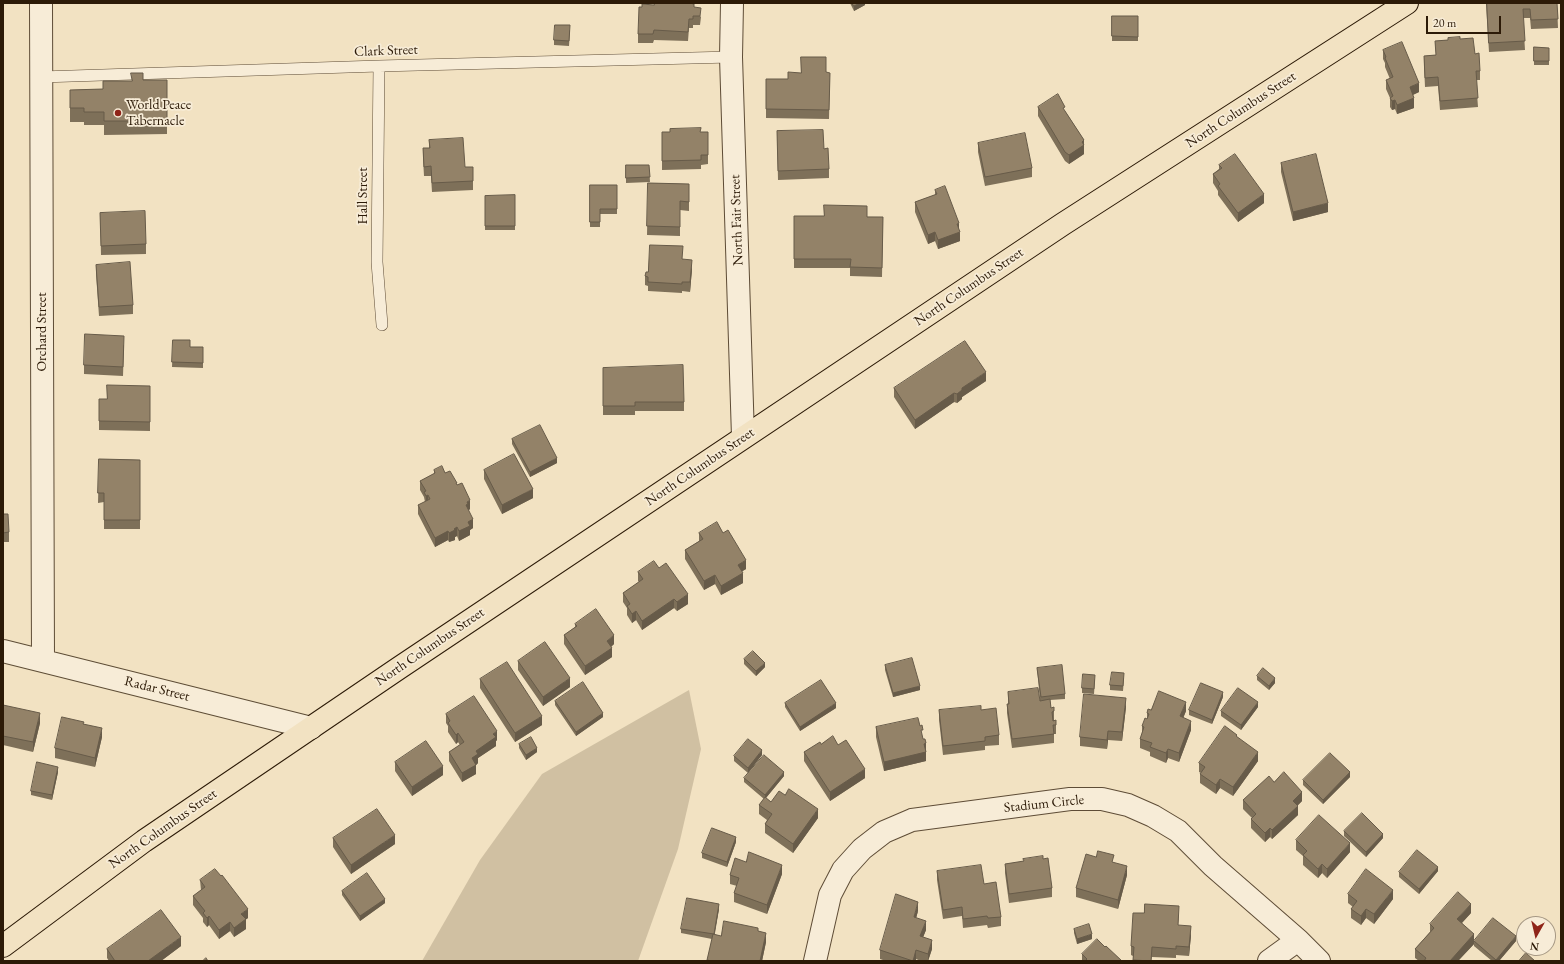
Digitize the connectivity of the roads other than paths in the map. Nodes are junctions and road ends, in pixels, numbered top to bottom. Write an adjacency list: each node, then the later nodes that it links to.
1 (41, 3): 6 (street, Orchard Street)
2 (732, 3): 4 (street, North Fair Street)
3 (1407, 3): 8 (main road, North Columbus Street)
4 (732, 57): 5 (lane, Clark Street); 8 (street, North Fair Street)
5 (378, 66): 6 (lane, Clark Street); 7 (lane, Hall Street)
6 (41, 77): 10 (street, Orchard Street)
7 (382, 325)
8 (743, 437): 11 (main road, North Columbus Street)
9 (3, 651): 10 (street, Radar Street)
10 (44, 661): 11 (street, Radar Street)
11 (311, 728): 13 (main road, North Columbus Street)
12 (1298, 940): 14 (street, Stadium Circle); 15 (street); 16 (street, Stadium Circle)
13 (3, 946)
14 (815, 961)
15 (1269, 961)
16 (1319, 961)

